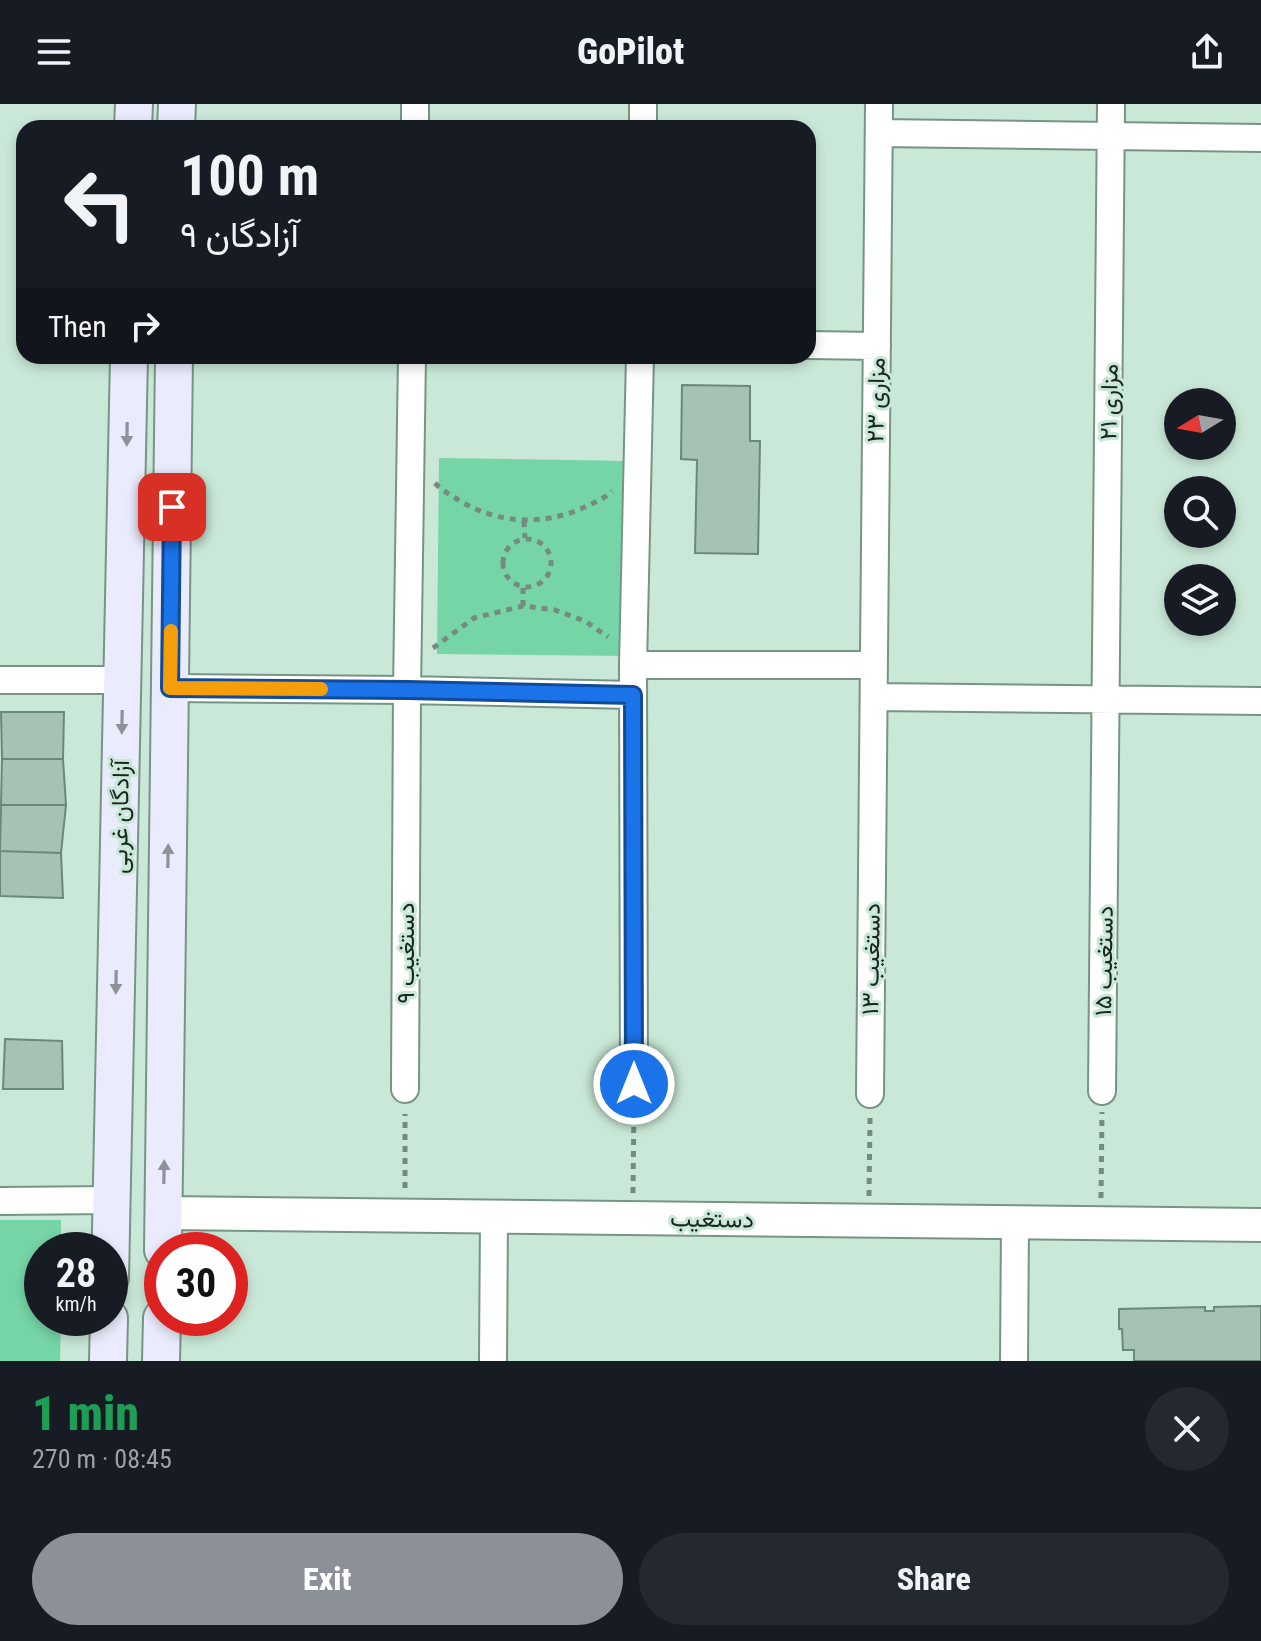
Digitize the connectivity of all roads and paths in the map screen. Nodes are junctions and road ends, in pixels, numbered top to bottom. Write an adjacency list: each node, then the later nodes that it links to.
1 (879, 104): 3 (street, مزاری ۲۳)
2 (1111, 104): 4 (street, مزاری ۲۱)
3 (879, 133): 4 (street); 7 (street, مزاری ۲۳)
4 (1111, 136): 5 (street); 26 (street, مزاری ۲۱)
5 (1261, 138)
6 (816, 345): 7 (street)
7 (877, 346): 19 (street, مزاری ۲۳)
8 (129, 364): 21 (main road, آزادگان غربی, one-way to 21)
9 (174, 364): 22 (main road, آزادگان غربی)
10 (412, 364): 12 (street, دستغیب ۹)
11 (640, 364): 13 (street)
12 (410, 455): 14 (path); 23 (street, دستغیب ۹)
13 (639, 465): 14 (path); 18 (street)
14 (524, 521): 15 (path)
15 (525, 538): 16 (path); 16 (path)
16 (523, 588): 17 (path)
17 (523, 606): 18 (path); 23 (path)
18 (633, 665): 19 (street); 24 (street)
19 (874, 665): 25 (street, مزاری ۲۳)
20 (0, 680): 21 (street)
21 (122, 680): 29 (main road, آزادگان غربی, one-way to 29)
22 (170, 688): 23 (street); 28 (main road, آزادگان غربی, one-way to 22)
23 (407, 690): 24 (street); 31 (street, دستغیب ۹)
24 (633, 695): 30 (street)
25 (874, 697): 26 (street); 33 (street, دستغیب ۱۳)
26 (1106, 699): 27 (street); 32 (street, دستغیب ۱۵)
27 (1261, 701)
28 (168, 894): 29 (main road); 36 (main road, آزادگان غربی, one-way to 28)
29 (118, 896): 34 (main road, آزادگان غربی, one-way to 34)
30 (634, 1084): 39 (path)
31 (405, 1089): 37 (path)
32 (1102, 1091): 42 (path)
33 (870, 1094): 40 (path)
34 (112, 1200): 35 (street); 44 (main road, آزادگان غربی)
35 (0, 1201)
36 (164, 1213): 37 (street, دستغیب); 45 (main road, آزادگان غربی)
37 (404, 1216): 38 (street, دستغیب)
38 (494, 1217): 39 (street, دستغیب); 50 (street)
39 (632, 1218): 40 (street, دستغیب)
40 (869, 1221): 41 (street, دستغیب)
41 (1015, 1223): 42 (street, دستغیب); 51 (street)
42 (1101, 1224): 43 (street, دستغیب)
43 (1261, 1225)
44 (111, 1232)
45 (163, 1232)
46 (109, 1336): 48 (main road)
47 (162, 1336): 49 (main road)
48 (108, 1361)
49 (161, 1361)
50 (493, 1361)
51 (1014, 1361)

